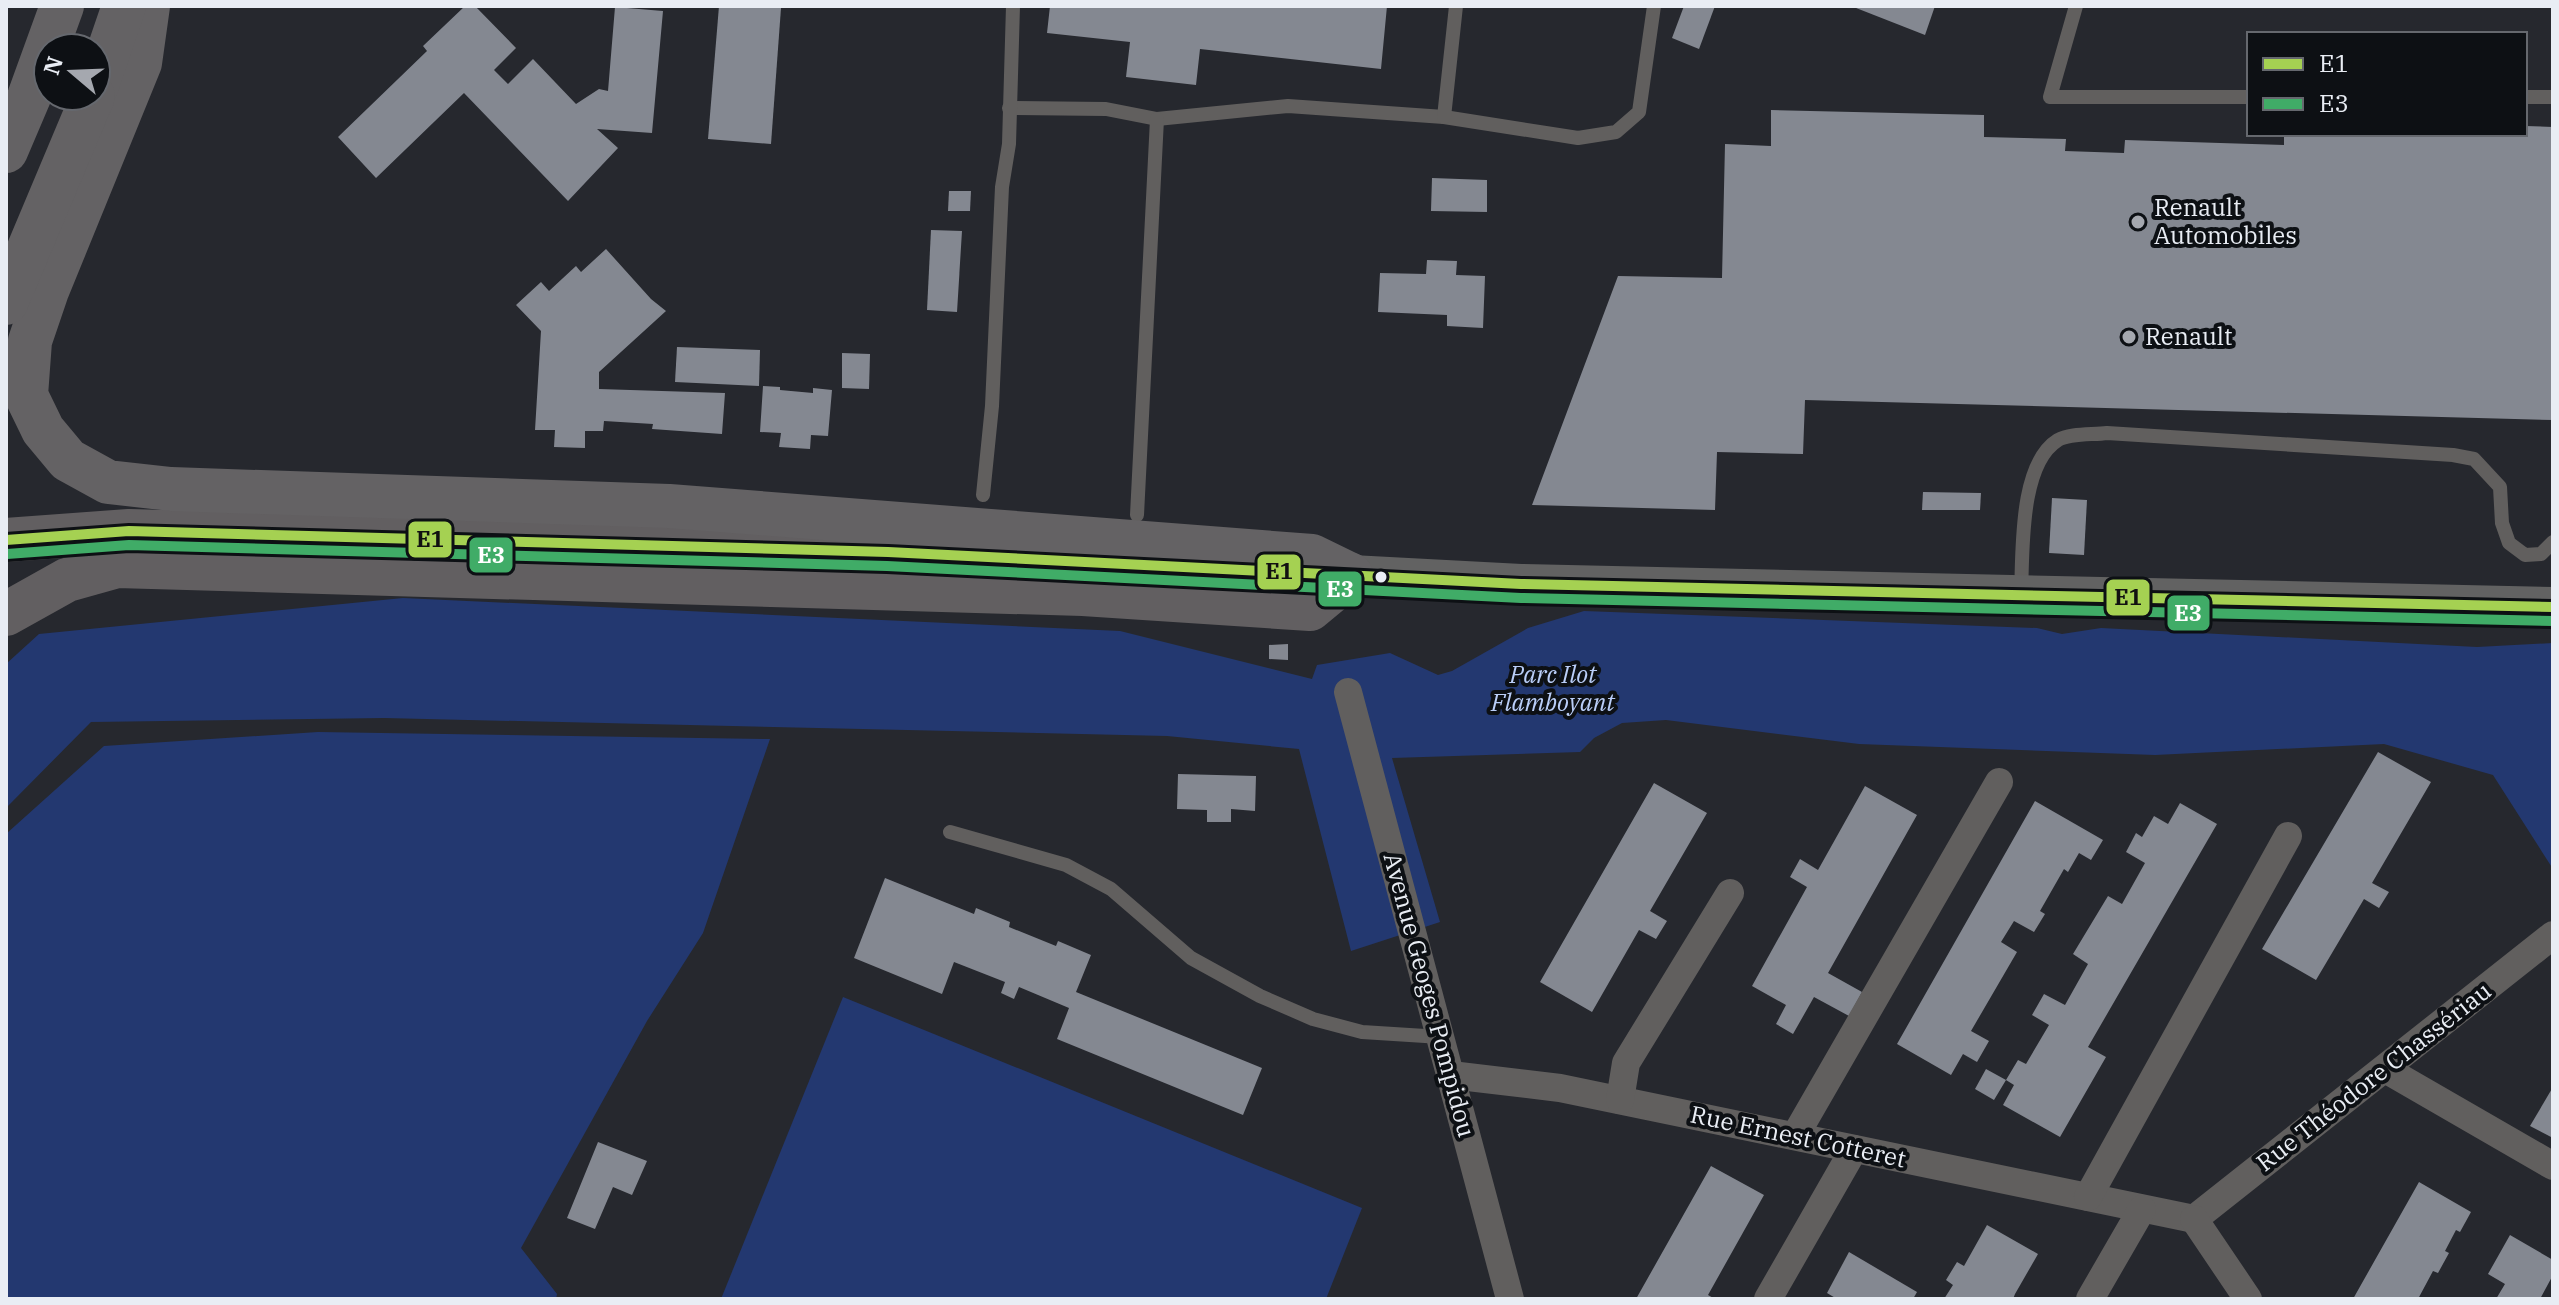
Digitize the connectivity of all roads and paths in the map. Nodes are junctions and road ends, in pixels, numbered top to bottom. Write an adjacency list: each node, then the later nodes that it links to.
1 (62, 6): 16 (highway)
2 (124, 6): 8 (highway)
3 (148, 6): 22 (highway)
4 (1013, 6): 12 (lane)
5 (1456, 6): 14 (lane)
6 (1654, 6): 14 (lane)
7 (2076, 6): 9 (lane)
8 (112, 41)
9 (2247, 97)
10 (2527, 97): 11 (lane)
11 (2553, 97)
12 (1009, 108): 15 (lane); 18 (lane)
13 (86, 112): 17 (highway)
14 (1444, 117): 15 (lane)
15 (1157, 119): 19 (lane)
16 (6, 151)
17 (6, 303)
18 (983, 495)
19 (1137, 515)
20 (6, 540): 22 (main road)
21 (2553, 542): 23 (lane)
22 (1351, 575): 23 (main road); 25 (main road)
23 (2021, 597): 24 (main road)
24 (2553, 607)
25 (6, 614)
26 (1348, 692): 32 (street, Avenue Geoges Pompidou)
27 (1999, 782): 36 (street)
28 (950, 832): 32 (lane)
29 (2288, 836): 39 (street)
30 (1730, 893): 35 (street)
31 (2553, 935): 33 (street, Rue Théodore Chassériau)
32 (1441, 1037): 34 (street, Avenue Geoges Pompidou)
33 (2385, 1069): 38 (street); 41 (street, Rue Théodore Chassériau)
34 (1451, 1075): 35 (street, Rue Ernest Cotteret); 42 (street, Avenue Geoges Pompidou)
35 (1620, 1100): 36 (street, Rue Ernest Cotteret)
36 (1795, 1136): 37 (street, Rue Ernest Cotteret)
37 (1854, 1149): 39 (street, Rue Ernest Cotteret); 43 (street)
38 (2553, 1166)
39 (2088, 1197): 40 (street, Rue Ernest Cotteret)
40 (2142, 1209): 41 (street, Rue Ernest Cotteret); 44 (street)
41 (2194, 1219): 45 (street)
42 (1510, 1299)
43 (1768, 1299)
44 (2090, 1299)
45 (2248, 1299)

